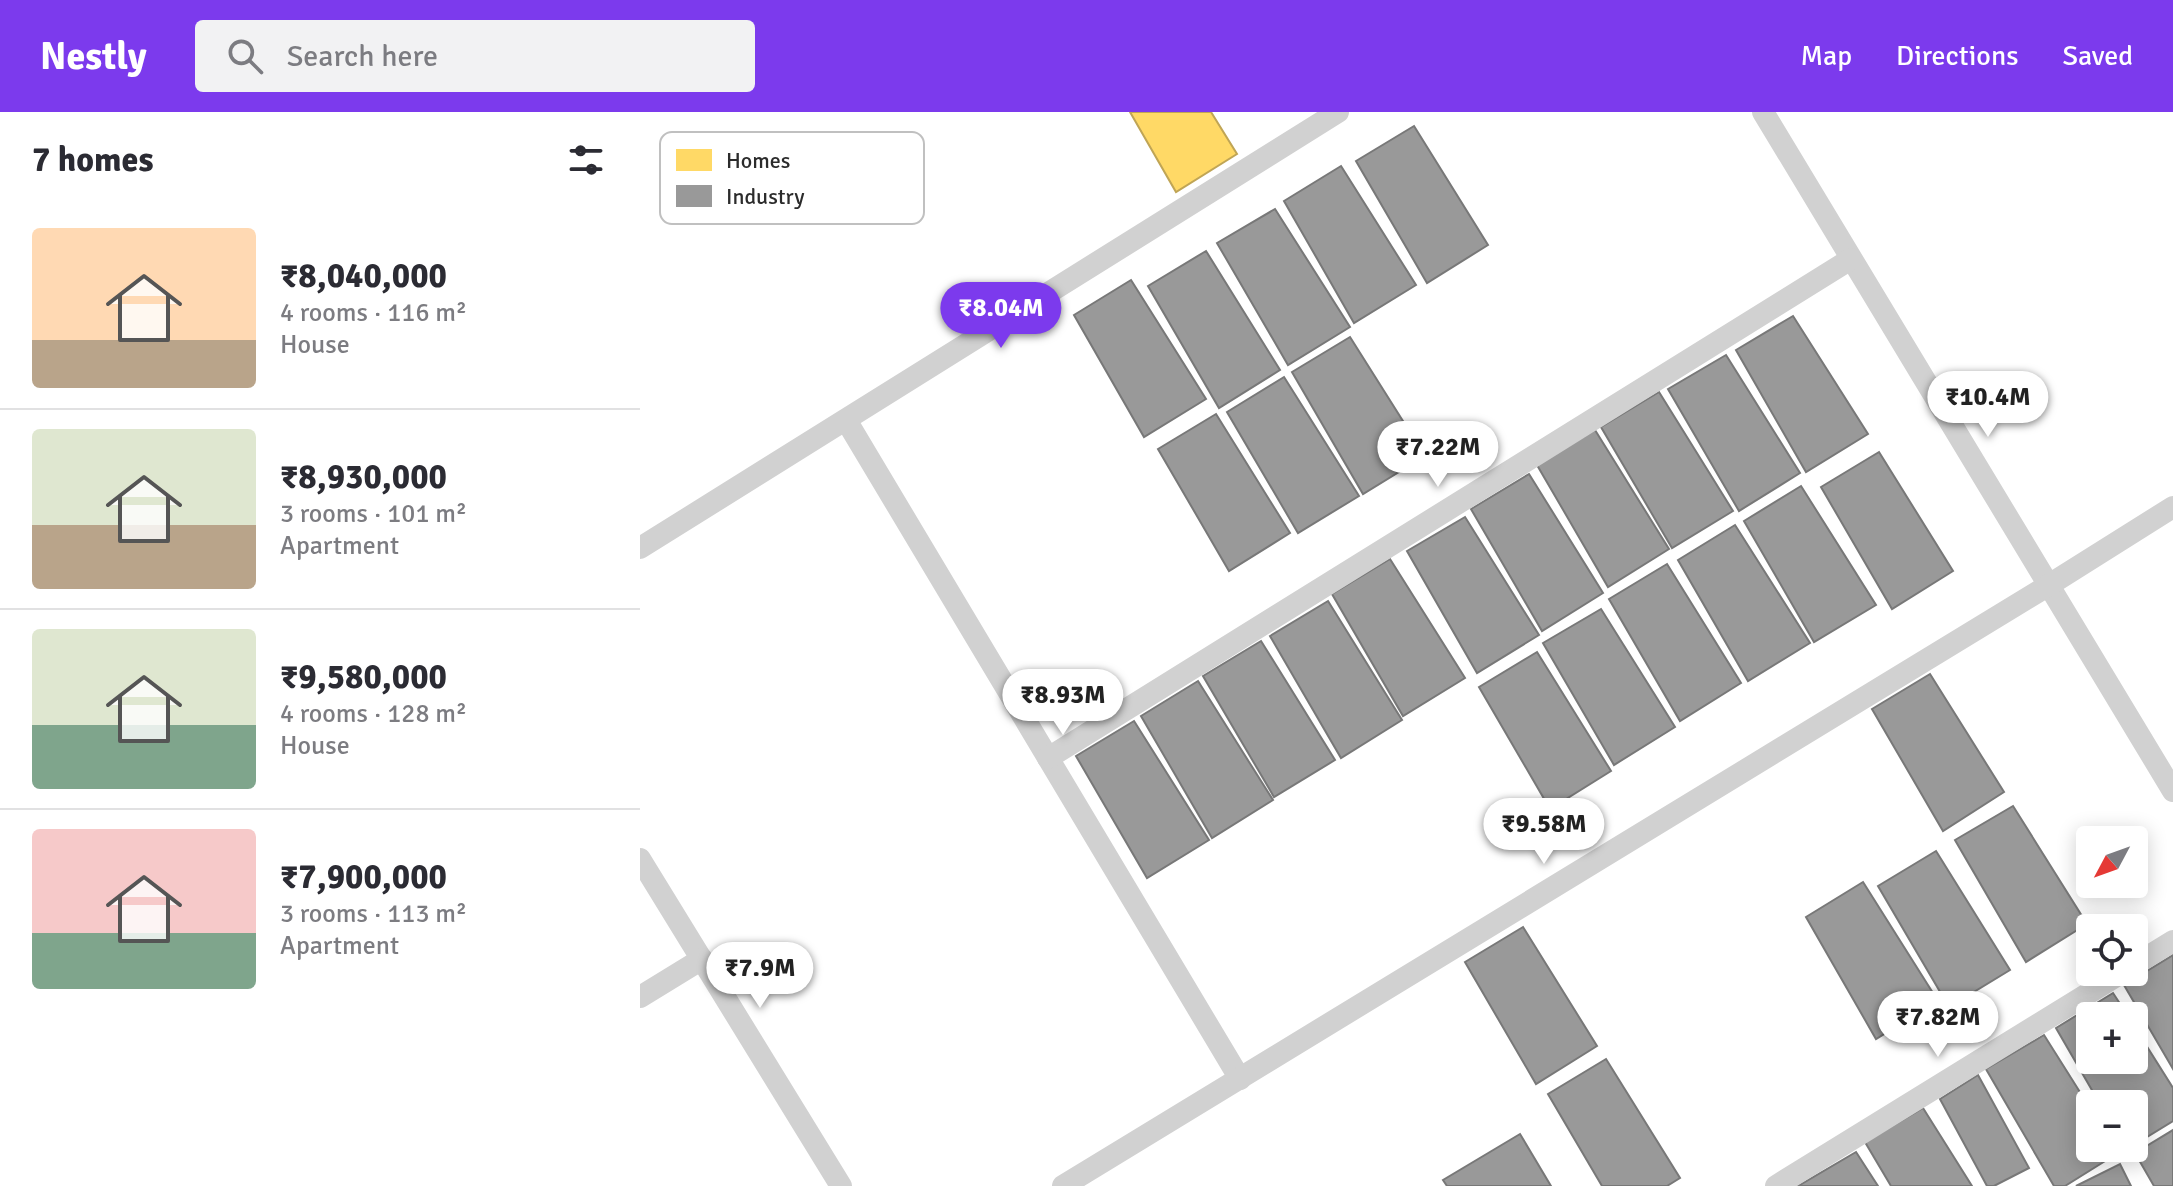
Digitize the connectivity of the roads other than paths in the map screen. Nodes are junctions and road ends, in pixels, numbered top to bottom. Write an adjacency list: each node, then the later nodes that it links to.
1 (1338, 112): 4 (street)
2 (1763, 112): 3 (street)
3 (1851, 259): 7 (street); 8 (street)
4 (846, 420): 6 (street); 8 (street)
5 (2173, 507): 7 (street)
6 (640, 548)
7 (2049, 585): 9 (street); 16 (street)
8 (1048, 758): 16 (street)
9 (2173, 791)
10 (640, 859): 13 (street)
11 (2173, 941): 12 (street)
12 (2148, 956)
13 (702, 959): 15 (street); 17 (street)
14 (2100, 986): 19 (street)
15 (640, 997)
16 (1240, 1079): 18 (street)
17 (841, 1186)
18 (1063, 1186)
19 (1776, 1186)

